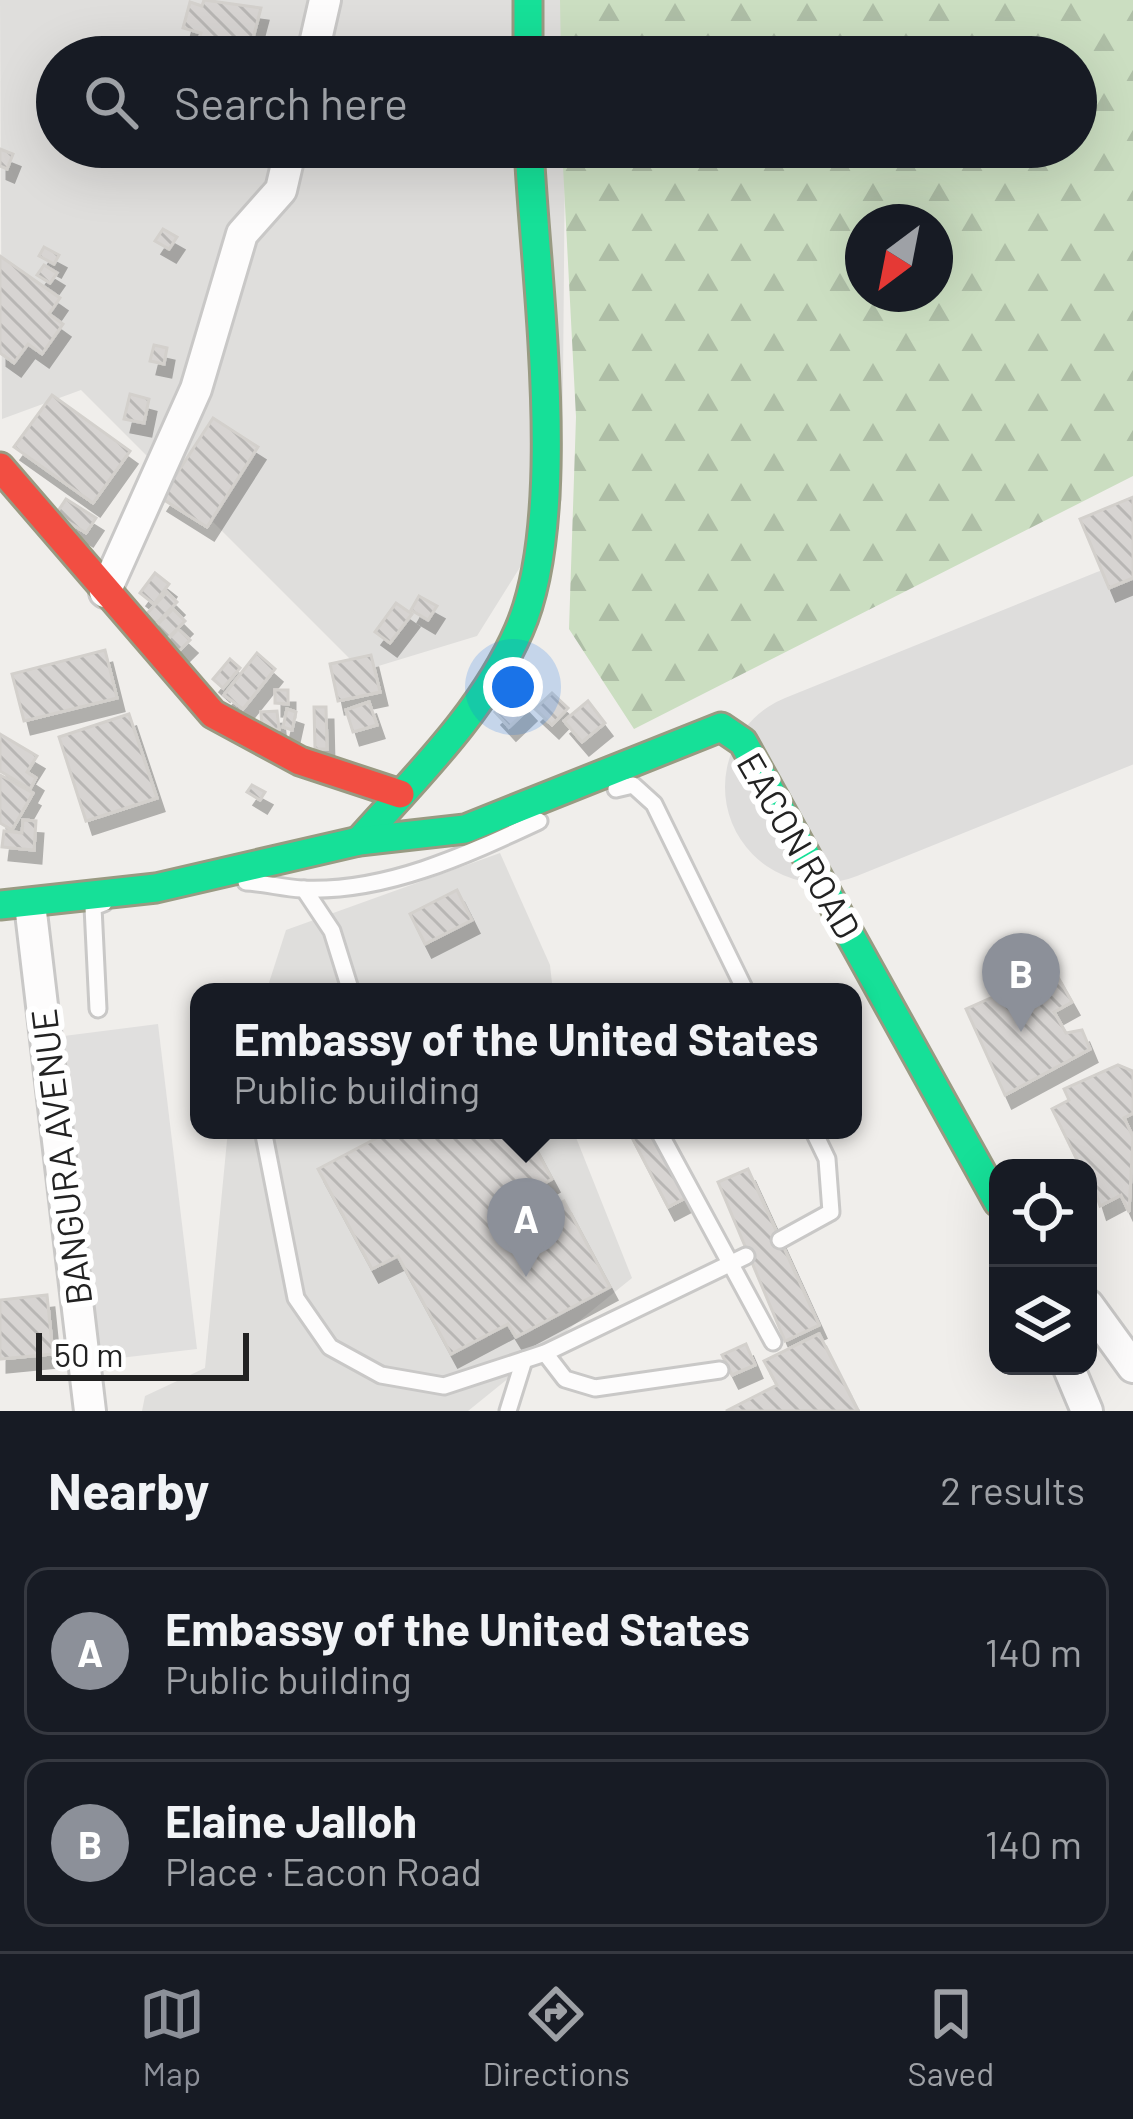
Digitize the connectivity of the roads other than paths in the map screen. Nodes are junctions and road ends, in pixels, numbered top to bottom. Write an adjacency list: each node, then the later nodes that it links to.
1 (325, 0): 3 (street)
2 (528, 0): 4 (street)
3 (317, 36)
4 (527, 36)
5 (286, 168): 8 (street)
6 (530, 168): 10 (street)
7 (0, 467): 8 (street)
8 (105, 592): 10 (street)
9 (632, 773): 11 (street); 12 (lane); 15 (lane); 20 (street, EACON ROAD)
10 (400, 794): 11 (street)
11 (359, 842): 13 (street)
12 (304, 890): 14 (lane); 16 (lane)
13 (15, 904): 31 (street, BANGURA AVENUE)
14 (347, 983)
15 (742, 983)
16 (98, 1010)
17 (265, 1139): 27 (lane)
18 (663, 1139): 23 (lane)
19 (817, 1139): 21 (lane)
20 (989, 1186)
21 (780, 1240)
22 (746, 1256): 23 (lane)
23 (730, 1265): 25 (lane); 26 (lane)
24 (1097, 1317): 28 (street)
25 (772, 1342)
26 (545, 1352): 27 (lane); 29 (lane)
27 (524, 1360): 32 (lane)
28 (1133, 1367)
29 (720, 1370)
30 (1072, 1375): 33 (street)
31 (90, 1411)
32 (508, 1411)
33 (1087, 1411)

